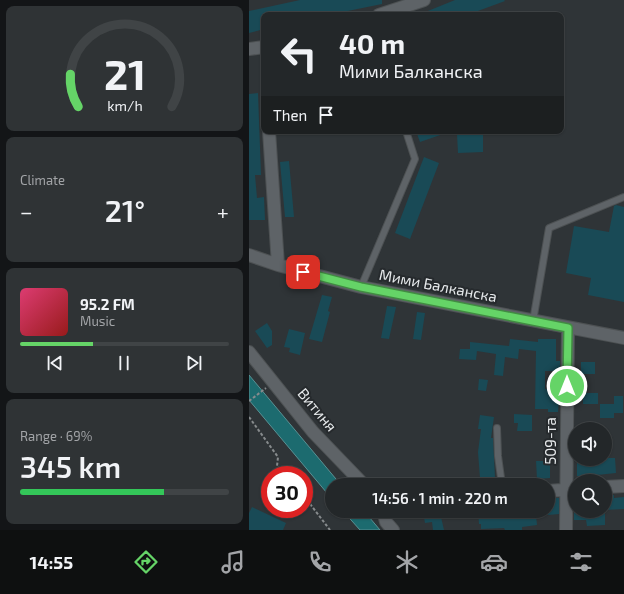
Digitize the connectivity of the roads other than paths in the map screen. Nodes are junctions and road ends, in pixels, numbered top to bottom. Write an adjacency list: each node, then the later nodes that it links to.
1 (424, 0): 2 (street)
2 (388, 12)
3 (249, 49): 4 (street)
4 (261, 50)
5 (269, 134): 9 (street)
6 (407, 134): 10 (lane)
7 (624, 198): 11 (lane)
8 (249, 255): 9 (street, Мими Балканска)
9 (278, 265): 10 (street, Мими Балканска)
10 (361, 287): 11 (street, Мими Балканска)
11 (533, 321): 12 (street, Мими Балканска)
12 (568, 328): 13 (street, Мими Балканска); 16 (street, 509-та)
13 (624, 338)
14 (249, 352): 17 (street, Витиня)
15 (497, 428): 18 (lane)
16 (571, 474)
17 (357, 478)
18 (501, 478)
19 (624, 486): 20 (street)
20 (612, 487)
21 (568, 489): 22 (street)
22 (555, 490)
23 (568, 514): 26 (street, 509-та)
24 (385, 518): 25 (street)
25 (393, 530)
26 (566, 530)

